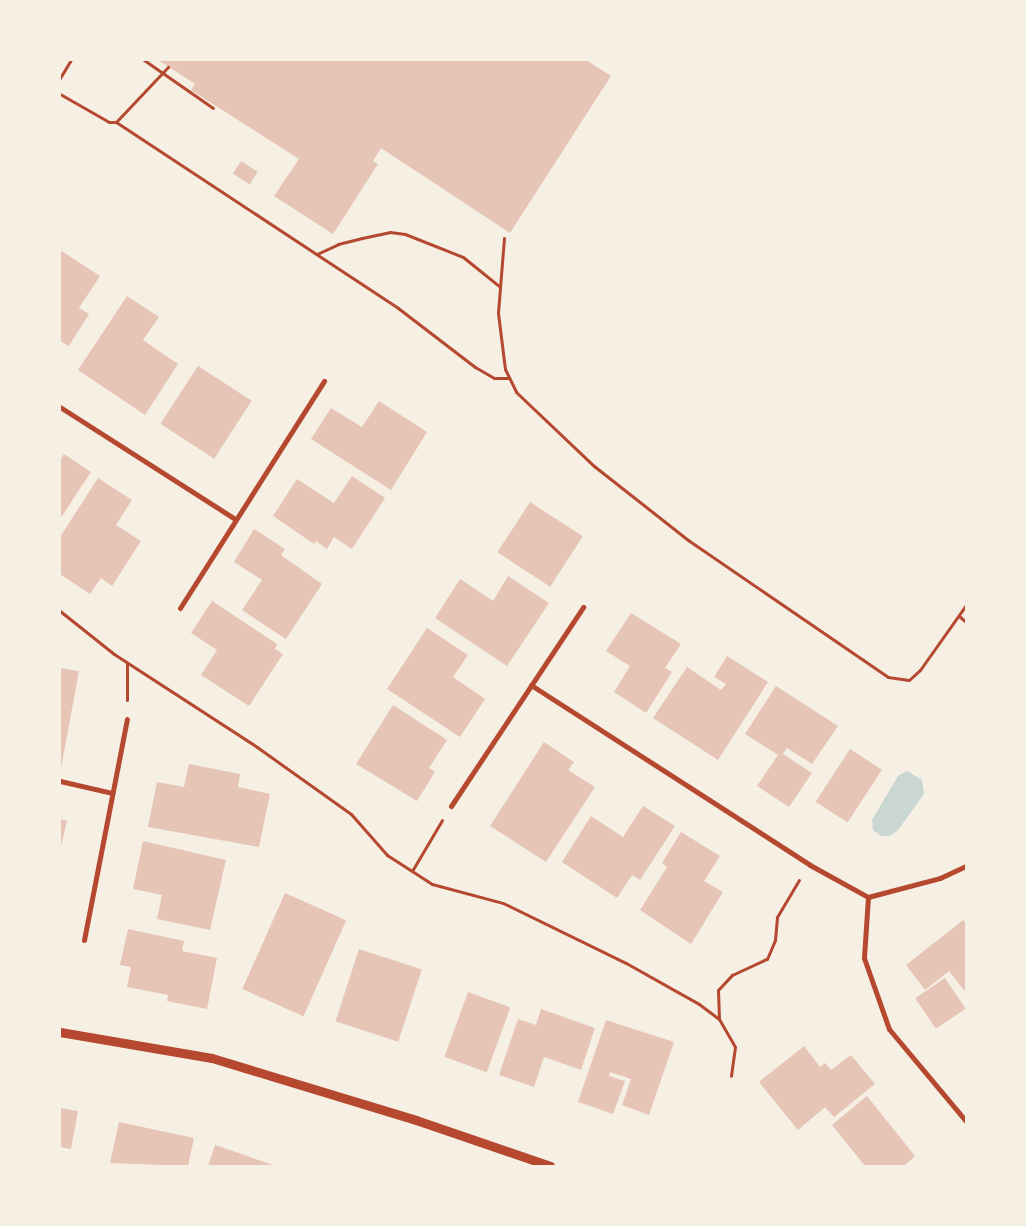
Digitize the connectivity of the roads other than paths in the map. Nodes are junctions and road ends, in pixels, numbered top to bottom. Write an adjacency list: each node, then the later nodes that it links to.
1 (324, 381): 3 (street)
2 (60, 407): 3 (street)
3 (235, 519): 5 (street)
4 (584, 607): 6 (street)
5 (180, 608)
6 (531, 686): 10 (street); 12 (street)
7 (127, 719): 9 (street)
8 (60, 781): 9 (street)
9 (112, 793): 13 (street)
10 (450, 806)
11 (966, 866): 12 (street)
12 (868, 897): 15 (street)
13 (84, 940)
14 (60, 1032): 16 (street)
15 (966, 1122)
16 (550, 1166)

